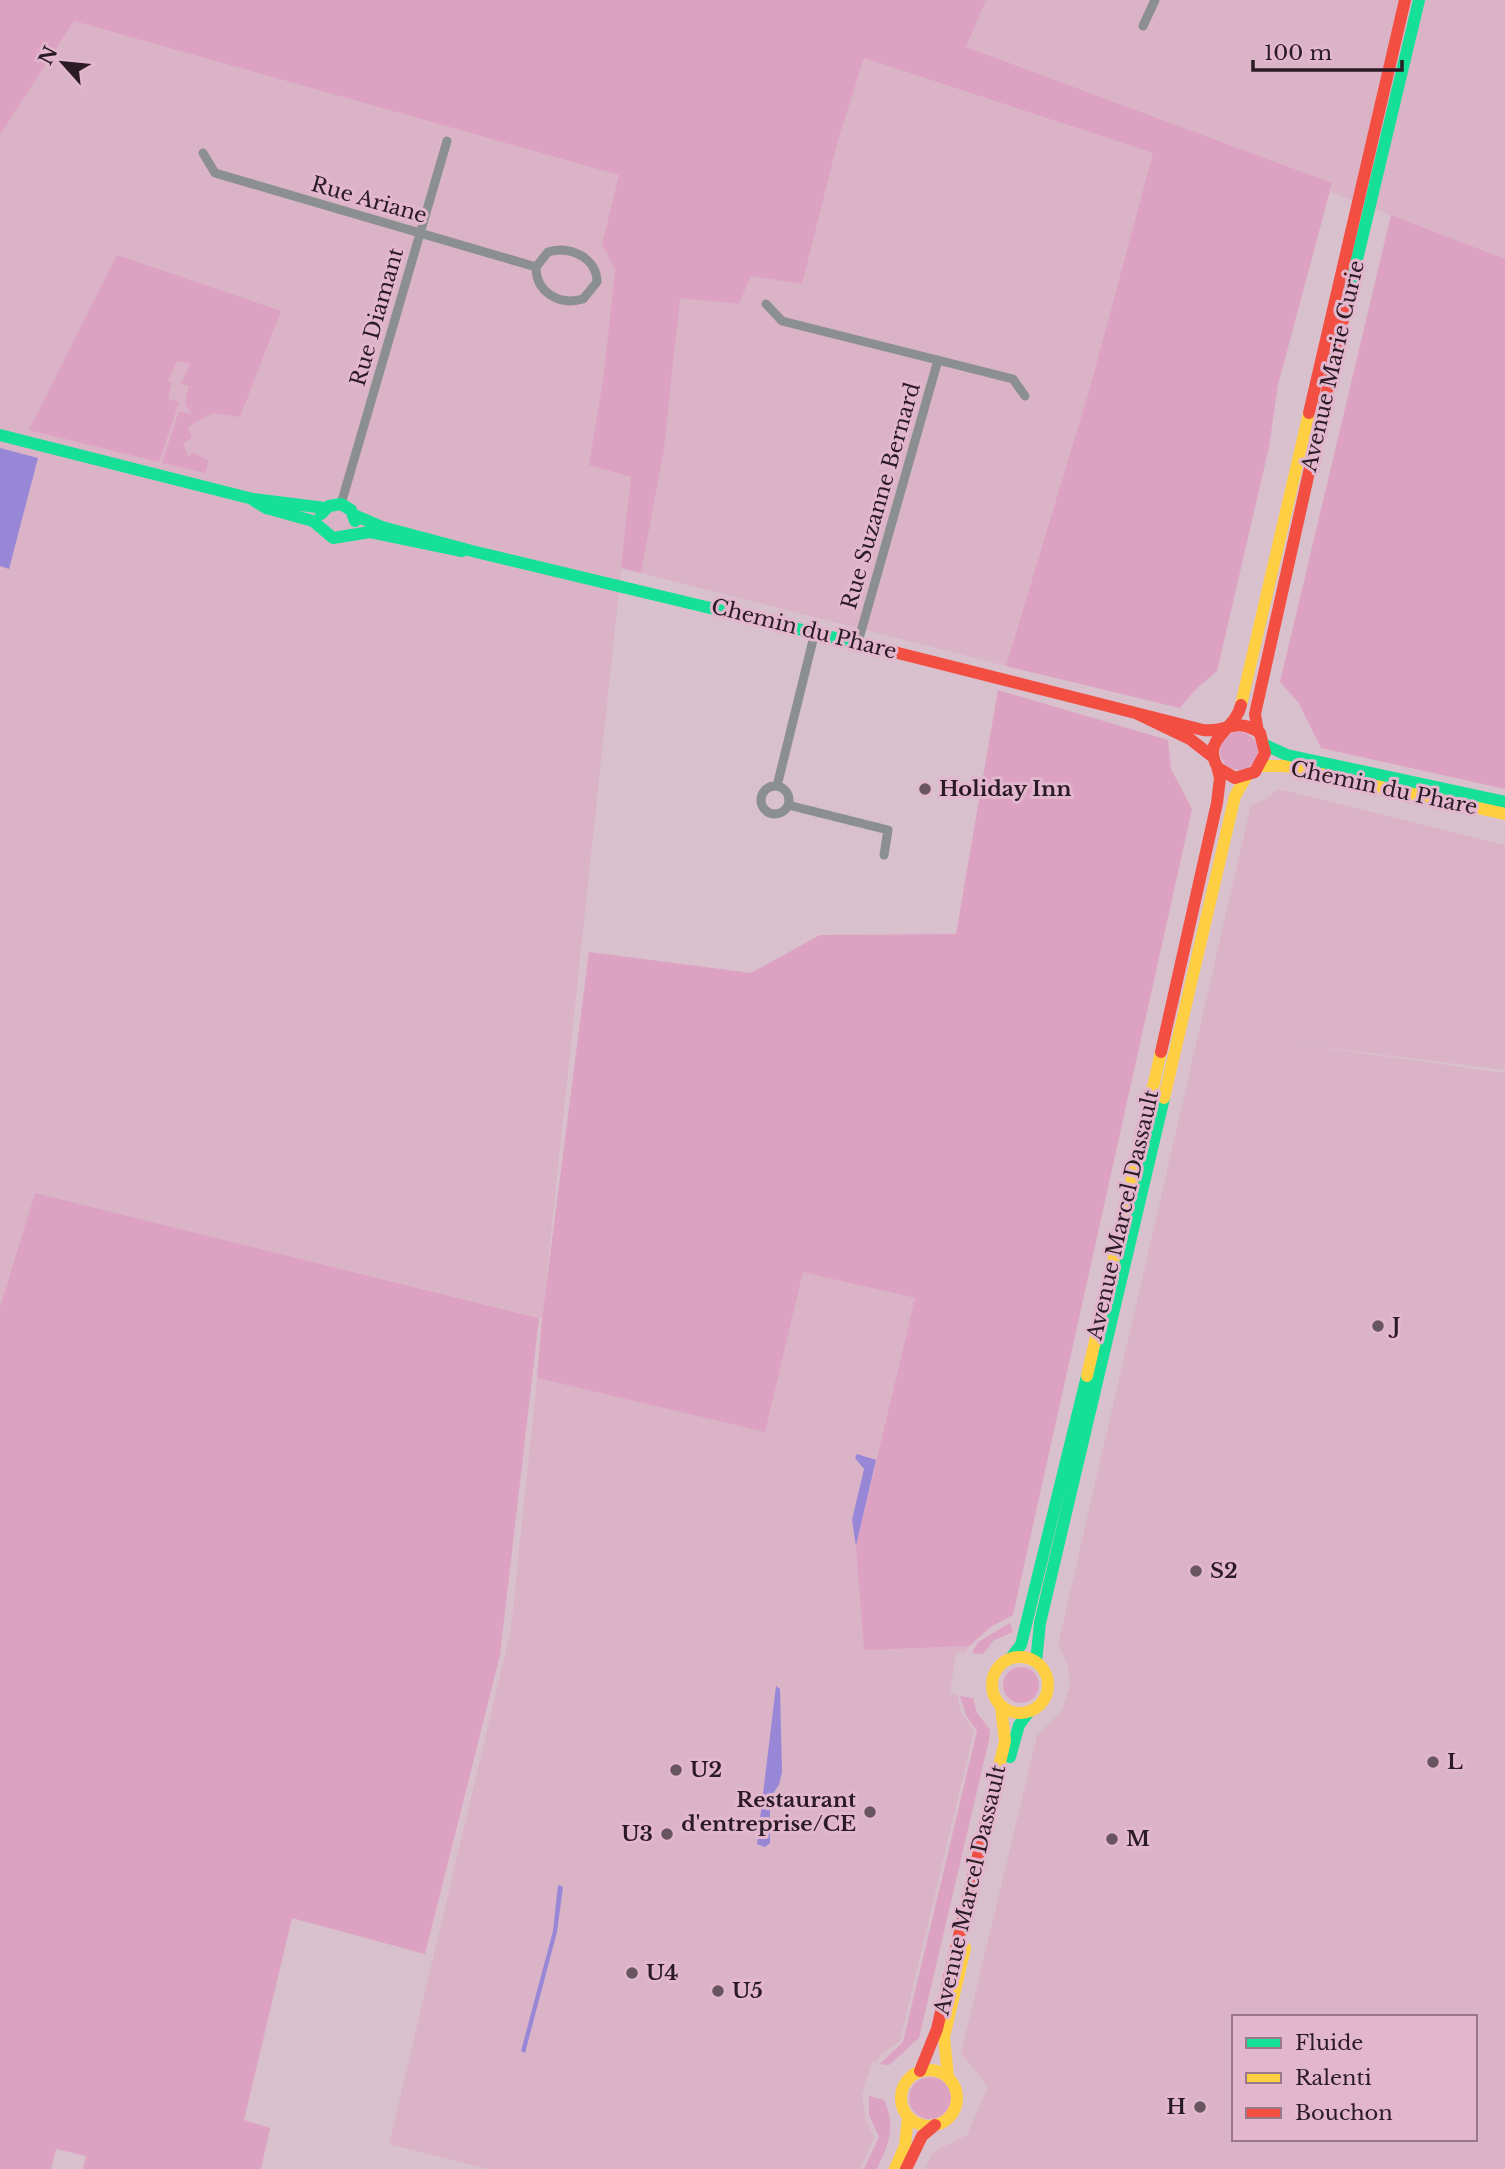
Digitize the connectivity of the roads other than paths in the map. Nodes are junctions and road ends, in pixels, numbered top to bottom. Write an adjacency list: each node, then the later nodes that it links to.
1 (1155, 0): 4 (street)
2 (1405, 0): 23 (main road, Avenue Marie Curie)
3 (1419, 0): 24 (main road, Avenue Marie Curie)
4 (1143, 26)
5 (447, 141): 7 (street, Rue Diamant)
6 (203, 153): 7 (street, Rue Ariane)
7 (420, 233): 8 (street, Rue Ariane); 14 (street, Rue Diamant)
8 (536, 267): 8 (street)
9 (766, 304): 10 (street)
10 (938, 360): 11 (street); 21 (street, Rue Suzanne Bernard)
11 (1025, 396)
12 (0, 435): 13 (main road)
13 (253, 499): 15 (main road); 17 (main road)
14 (341, 504): 15 (main road); 16 (main road)
15 (325, 508): 17 (main road)
16 (354, 515): 18 (main road); 19 (main road, Chemin du Phare)
17 (321, 528): 18 (main road)
18 (348, 535): 19 (main road, Chemin du Phare)
19 (472, 551): 20 (main road, Chemin du Phare)
20 (815, 632): 21 (main road, Chemin du Phare); 29 (street)
21 (858, 642): 22 (main road, Chemin du Phare)
22 (1136, 713): 23 (main road, Chemin du Phare); 26 (main road, Chemin du Phare)
23 (1230, 726): 24 (main road); 26 (main road)
24 (1258, 732): 25 (main road)
25 (1265, 745): 27 (main road); 30 (main road, Chemin du Phare)
26 (1215, 762): 28 (main road); 34 (main road, Avenue Marcel Dassault)
27 (1262, 766): 28 (main road); 32 (main road, Chemin du Phare)
28 (1247, 777): 35 (main road, Avenue Marcel Dassault)
29 (777, 786): 31 (street); 31 (street)
30 (1505, 802)
31 (788, 805): 33 (street)
32 (1505, 814)
33 (884, 855)
34 (1010, 1659): 35 (main road); 36 (main road)
35 (1036, 1662): 37 (main road)
36 (1001, 1706): 37 (main road); 38 (main road, Avenue Marcel Dassault)
37 (1028, 1713): 39 (main road, Avenue Marcel Dassault)
38 (920, 2071): 39 (main road); 40 (main road)
39 (948, 2077): 41 (main road)
40 (908, 2116): 41 (main road); 42 (main road)
41 (935, 2125): 43 (main road)
42 (895, 2169)
43 (906, 2169)

